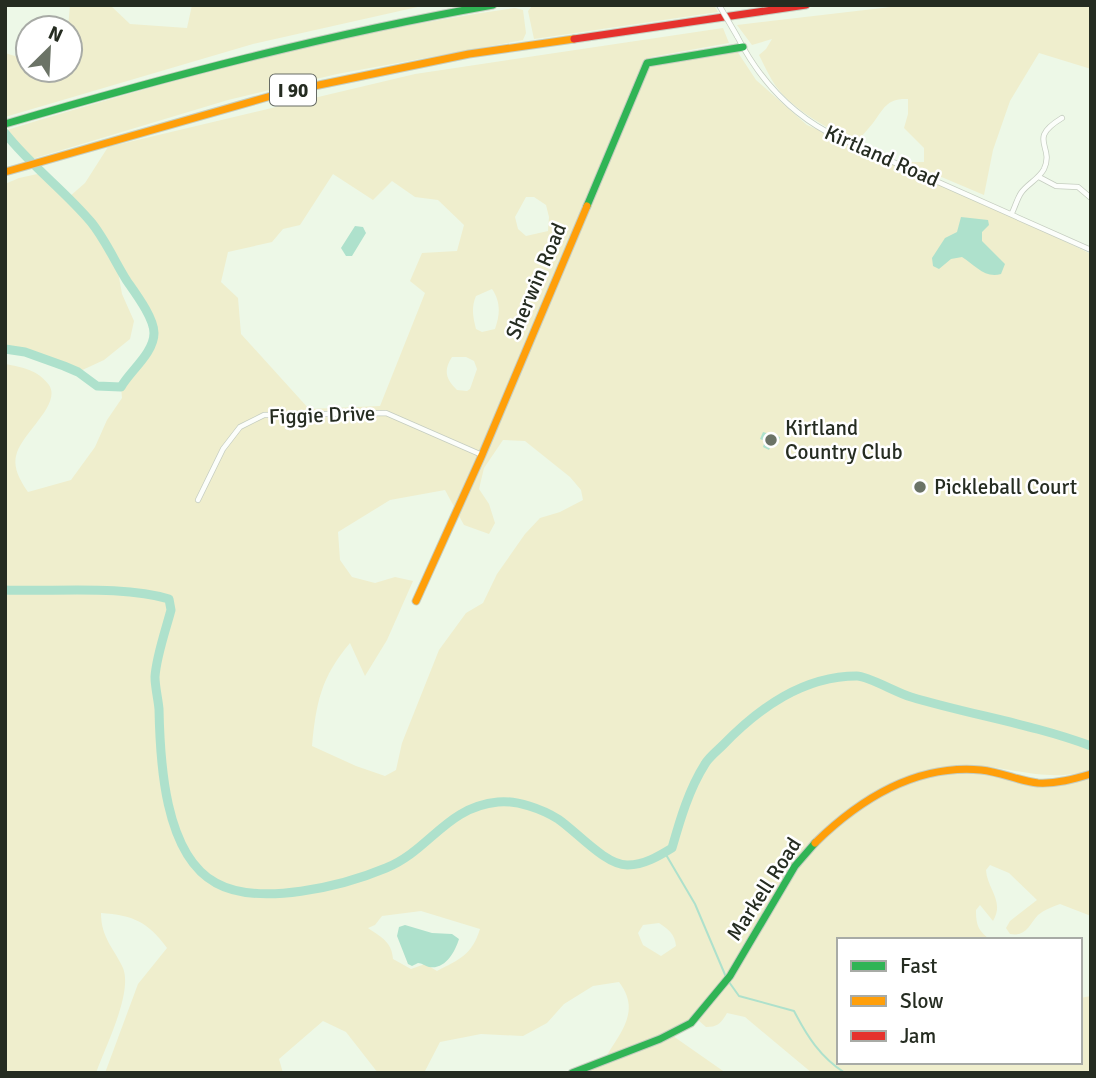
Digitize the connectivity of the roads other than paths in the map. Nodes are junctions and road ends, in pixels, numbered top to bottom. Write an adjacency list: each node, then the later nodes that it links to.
1 (493, 5): 6 (main road, I 90)
2 (719, 5): 4 (street, Kirtland Road, bridge)
3 (806, 5): 7 (main road, I 90)
4 (743, 47): 10 (street, Kirtland Road); 12 (main road, Sherwin Road)
5 (1062, 118): 8 (street)
6 (5, 124)
7 (6, 172)
8 (1039, 177): 9 (street); 10 (street)
9 (1091, 198)
10 (1012, 213): 11 (street, Kirtland Road)
11 (1091, 250)
12 (482, 455): 13 (street, Figgie Drive); 14 (main road, Sherwin Road)
13 (198, 500)
14 (416, 601)
15 (1091, 774): 16 (main road, Markell Road)
16 (572, 1073)

